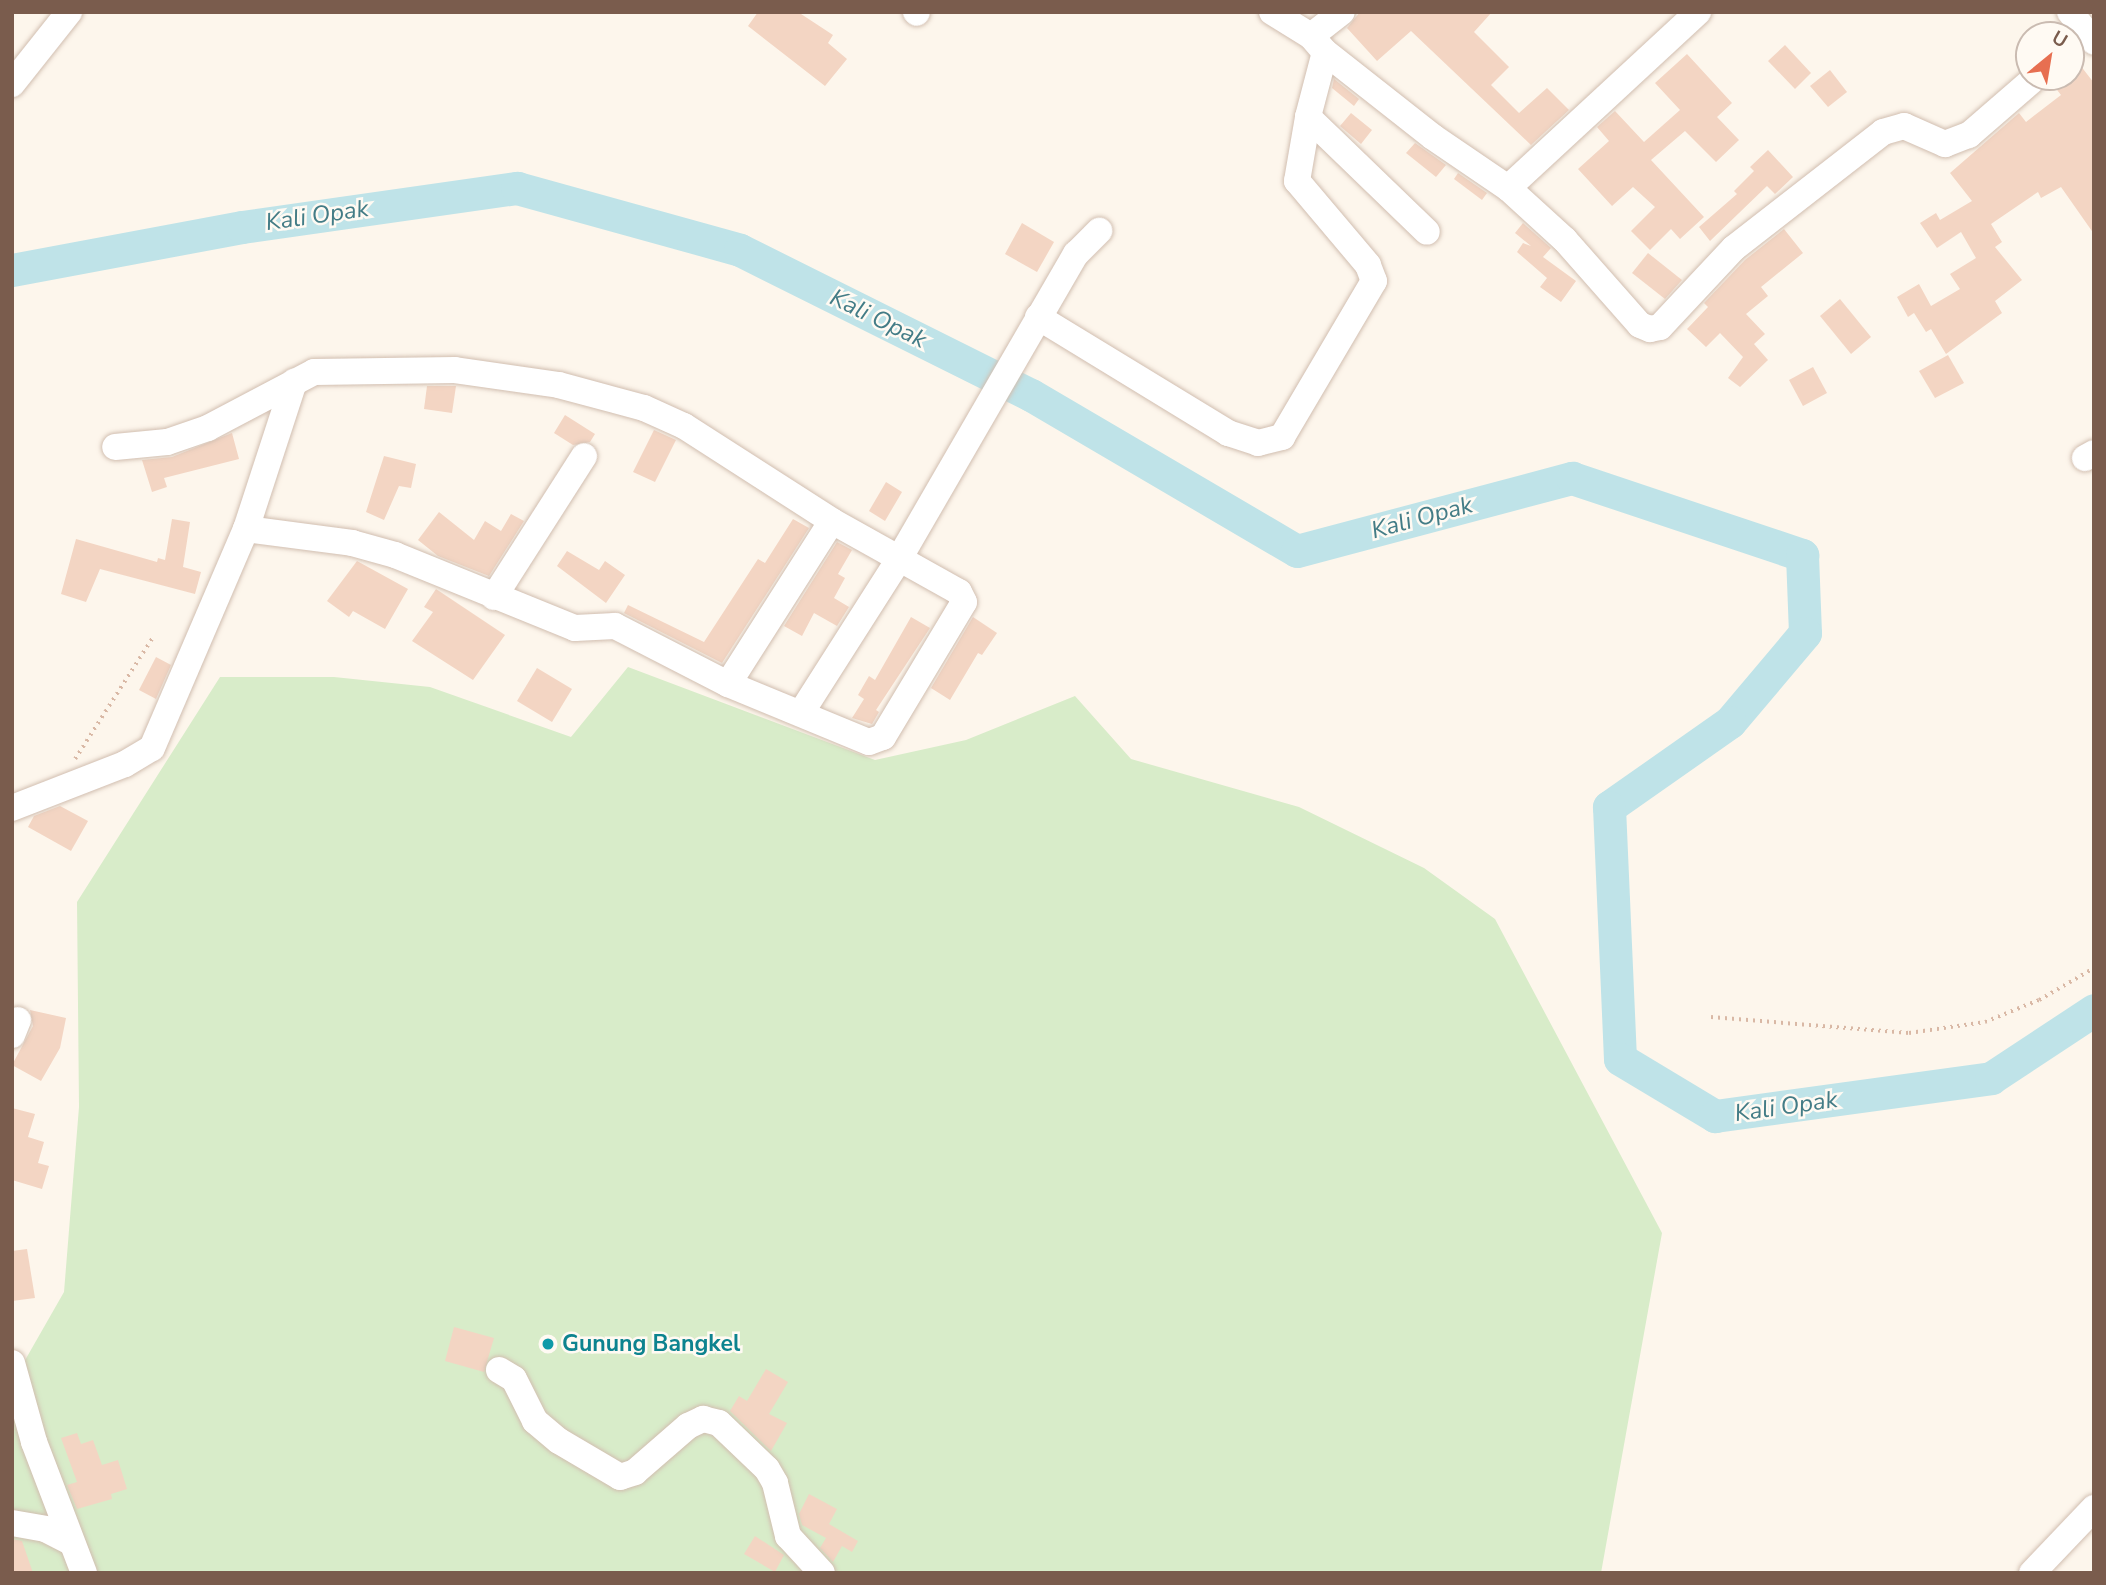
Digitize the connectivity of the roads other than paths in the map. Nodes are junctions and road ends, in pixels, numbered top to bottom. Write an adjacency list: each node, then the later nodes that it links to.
1 (69, 12): 6 (street)
2 (1272, 12): 5 (street)
3 (1342, 12): 5 (street)
4 (1698, 12): 9 (street)
5 (1318, 44): 8 (street); 9 (street)
6 (12, 84)
7 (2020, 91): 9 (street)
8 (1308, 117): 11 (street); 12 (street)
9 (1508, 188)
10 (1099, 230): 12 (street)
11 (1427, 232)
12 (1038, 317): 18 (street)
13 (294, 382): 14 (street); 16 (street); 17 (street)
14 (115, 447)
15 (584, 456): 19 (street)
16 (832, 522): 18 (street); 20 (street)
17 (246, 529): 19 (street); 22 (street)
18 (899, 559): 21 (street); 21 (street)
19 (494, 597): 20 (street)
20 (728, 684): 21 (street)
21 (801, 713)
22 (12, 808)
23 (12, 1363): 27 (street)
24 (499, 1370): 29 (street)
25 (2094, 1508): 30 (street)
26 (12, 1523): 27 (street)
27 (70, 1542): 28 (street)
28 (84, 1573)
29 (822, 1573)
30 (2032, 1573)

